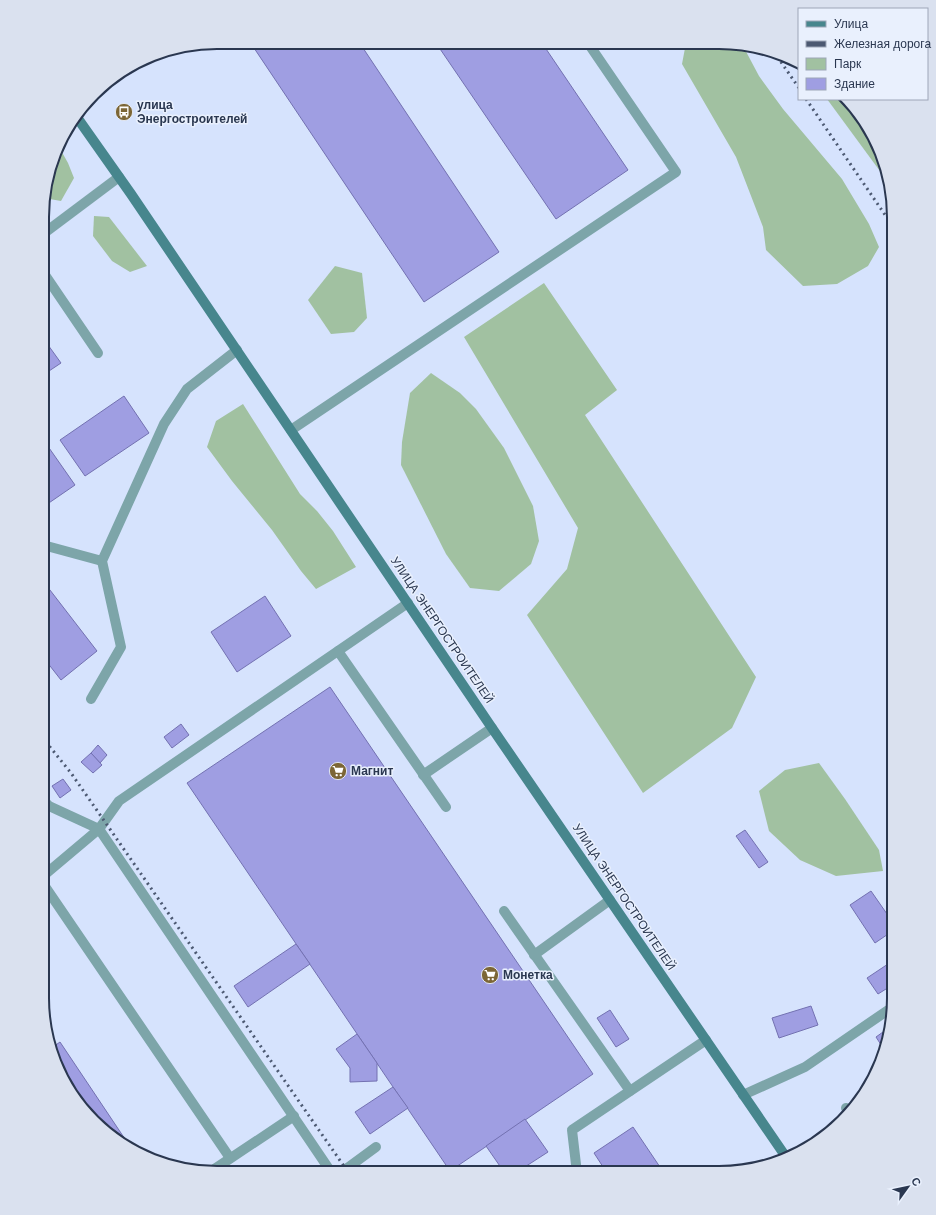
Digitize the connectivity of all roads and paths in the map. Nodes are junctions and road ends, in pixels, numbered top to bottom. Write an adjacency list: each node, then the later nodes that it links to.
1 (592, 49): 8 (lane)
2 (79, 121): 3 (main road, УЛИЦА ЭНЕРГОСТРОИТЕЛЕЙ)
3 (119, 177): 4 (lane); 6 (main road, УЛИЦА ЭНЕРГОСТРОИТЕЛЕЙ)
4 (49, 230)
5 (49, 281): 7 (lane)
6 (237, 350): 8 (main road, УЛИЦА ЭНЕРГОСТРОИТЕЛЕЙ); 10 (lane)
7 (98, 353)
8 (291, 430): 11 (main road, УЛИЦА ЭНЕРГОСТРОИТЕЛЕЙ)
9 (49, 547): 10 (lane)
10 (102, 561): 13 (lane)
11 (408, 603): 12 (lane); 14 (main road, УЛИЦА ЭНЕРГОСТРОИТЕЛЕЙ)
12 (338, 650): 15 (lane); 18 (lane)
13 (91, 699)
14 (492, 728): 15 (lane); 21 (main road, УЛИЦА ЭНЕРГОСТРОИТЕЛЕЙ)
15 (423, 775): 17 (lane)
16 (49, 806): 18 (lane)
17 (446, 807)
18 (99, 829): 19 (lane); 28 (lane)
19 (49, 871)
20 (49, 892): 31 (lane)
21 (610, 900): 23 (lane); 25 (main road, УЛИЦА ЭНЕРГОСТРОИТЕЛЕЙ)
22 (504, 911): 23 (lane)
23 (534, 955): 26 (lane)
24 (887, 1011): 27 (lane)
25 (706, 1040): 26 (lane); 27 (main road, УЛИЦА ЭНЕРГОСТРОИТЕЛЕЙ)
26 (630, 1091): 35 (lane)
27 (743, 1094): 30 (main road, УЛИЦА ЭНЕРГОСТРОИТЕЛЕЙ)
28 (294, 1116): 31 (lane); 33 (lane)
29 (376, 1147): 34 (lane)
30 (783, 1153)
31 (230, 1158): 32 (lane)
32 (219, 1166)
33 (327, 1166)
34 (350, 1166)
35 (575, 1166)

